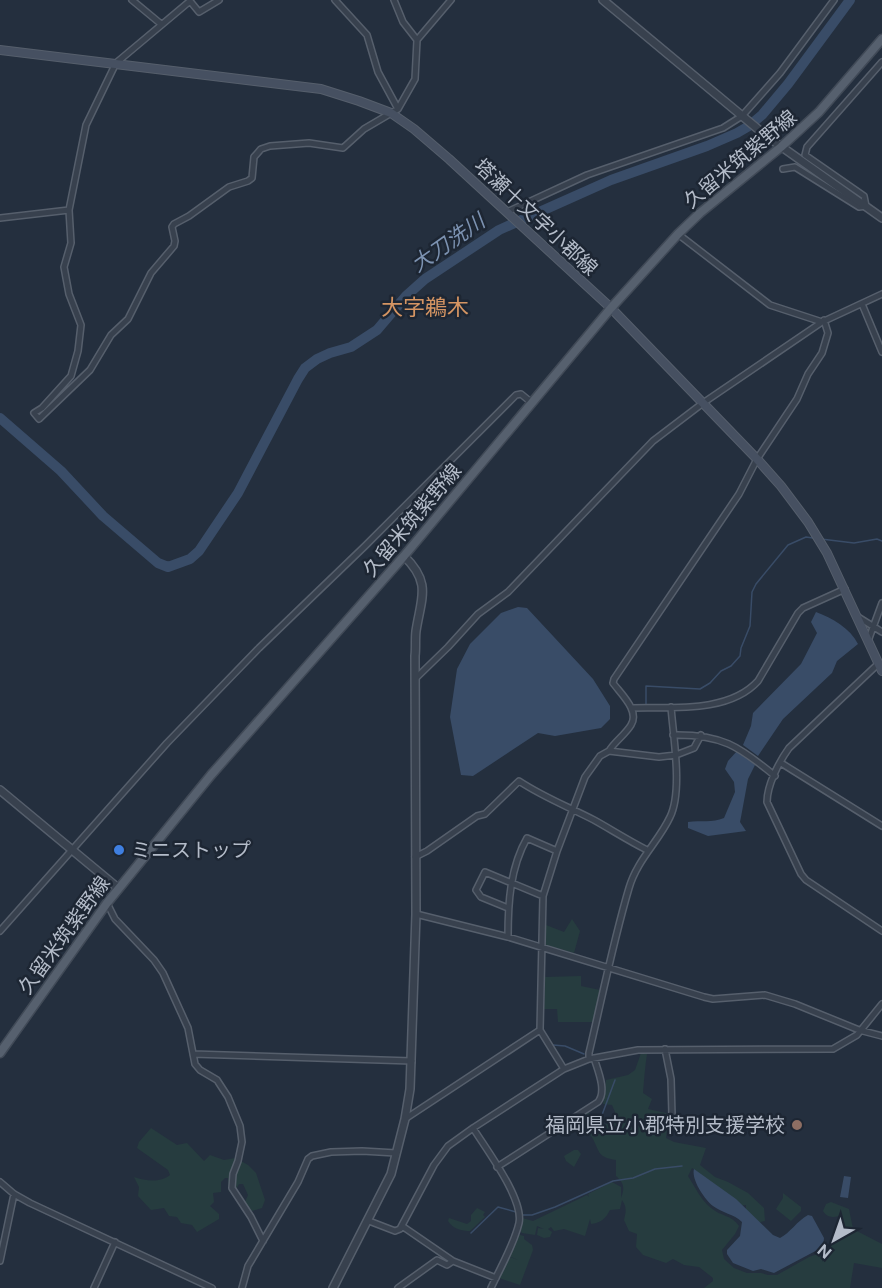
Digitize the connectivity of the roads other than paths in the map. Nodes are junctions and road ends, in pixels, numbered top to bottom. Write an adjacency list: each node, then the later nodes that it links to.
1 (132, 0): 8 (street)
2 (219, 0): 8 (street)
3 (335, 0): 14 (street)
4 (394, 0): 10 (street)
5 (451, 0): 10 (street)
6 (603, 0): 15 (street)
7 (834, 0): 15 (street)
8 (161, 24): 13 (street)
9 (882, 39): 16 (main road, 久留米筑紫野線)
10 (417, 40): 14 (street)
11 (0, 50): 13 (main road, 塔瀬十文字小郡線)
12 (882, 62): 18 (street)
13 (116, 63): 14 (main road, 塔瀬十文字小郡線); 19 (street)
14 (394, 111): 19 (street); 20 (main road, 塔瀬十文字小郡線)
15 (742, 116): 16 (street); 20 (street)
16 (782, 147): 18 (street); 23 (main road, 久留米筑紫野線)
17 (783, 169): 18 (street)
18 (866, 206): 22 (street)
19 (69, 210): 21 (street)
20 (508, 213): 26 (main road, 塔瀬十文字小郡線)
21 (0, 218)
22 (882, 218)
23 (678, 234): 26 (main road, 久留米筑紫野線); 27 (street)
24 (882, 294): 25 (street)
25 (862, 303): 27 (street); 28 (street)
26 (611, 308): 29 (main road, 塔瀬十文字小郡線); 30 (main road, 久留米筑紫野線)
27 (823, 321): 29 (street); 31 (street)
28 (882, 352)
29 (703, 403): 31 (main road, 塔瀬十文字小郡線); 40 (street)
30 (532, 404): 32 (main road, 久留米筑紫野線); 52 (street)
31 (757, 459): 33 (main road, 塔瀬十文字小郡線); 42 (street)
32 (404, 556): 40 (street); 57 (main road, 久留米筑紫野線)
33 (845, 589): 35 (main road, 塔瀬十文字小郡線); 41 (street)
34 (882, 603): 36 (street)
35 (857, 617): 36 (street); 38 (main road, 塔瀬十文字小郡線)
36 (873, 626): 37 (street); 38 (street)
37 (882, 632)
38 (868, 641): 39 (main road, 塔瀬十文字小郡線)
39 (880, 667): 47 (street)
40 (415, 679): 55 (street)
41 (671, 707): 42 (street); 43 (street)
42 (632, 708): 45 (street)
43 (674, 735): 44 (street); 46 (street)
44 (701, 735): 46 (street); 48 (street)
45 (609, 751): 46 (street); 50 (street)
46 (675, 755): 53 (street)
47 (781, 763): 48 (street); 51 (street)
48 (775, 776): 63 (street)
49 (0, 790): 52 (street)
50 (573, 810): 53 (street); 54 (street); 55 (street)
51 (882, 826)
52 (71, 849): 57 (street); 62 (street)
53 (647, 850): 66 (street)
54 (557, 851): 56 (street); 58 (street)
55 (415, 857): 61 (street)
56 (511, 883): 58 (street); 60 (street); 60 (street)
57 (118, 888): 59 (main road, 久留米筑紫野線)
58 (543, 896): 65 (street)
59 (107, 903): 72 (main road, 久留米筑紫野線); 73 (street)
60 (508, 908): 64 (street)
61 (416, 914): 64 (street); 75 (street)
62 (0, 931)
63 (882, 932)
64 (508, 936): 65 (street)
65 (543, 947): 66 (street); 68 (street)
66 (609, 967): 69 (street); 74 (street)
67 (882, 1004): 69 (street)
68 (540, 1030): 76 (street); 78 (street)
69 (859, 1030): 70 (street); 71 (street)
70 (882, 1036)
71 (665, 1049): 74 (street); 77 (street)
72 (0, 1053)
73 (193, 1054): 75 (street); 86 (street)
74 (592, 1058): 76 (street); 81 (street)
75 (412, 1061): 78 (street)
76 (564, 1069): 79 (street)
77 (672, 1115)
78 (405, 1119): 80 (street)
79 (472, 1128): 81 (street); 85 (street)
80 (396, 1153): 84 (street); 86 (street)
81 (497, 1167): 90 (street)
82 (0, 1182): 83 (street)
83 (14, 1194): 87 (street); 88 (street)
84 (369, 1221): 85 (street); 94 (street)
85 (402, 1226): 89 (street)
86 (263, 1241): 93 (street)
87 (115, 1242): 91 (street); 92 (street)
88 (0, 1261)
89 (453, 1261): 90 (street); 95 (street)
90 (496, 1278): 96 (street)
91 (94, 1288)
92 (212, 1288)
93 (242, 1288)
94 (333, 1288)
95 (398, 1288)
96 (491, 1288)

